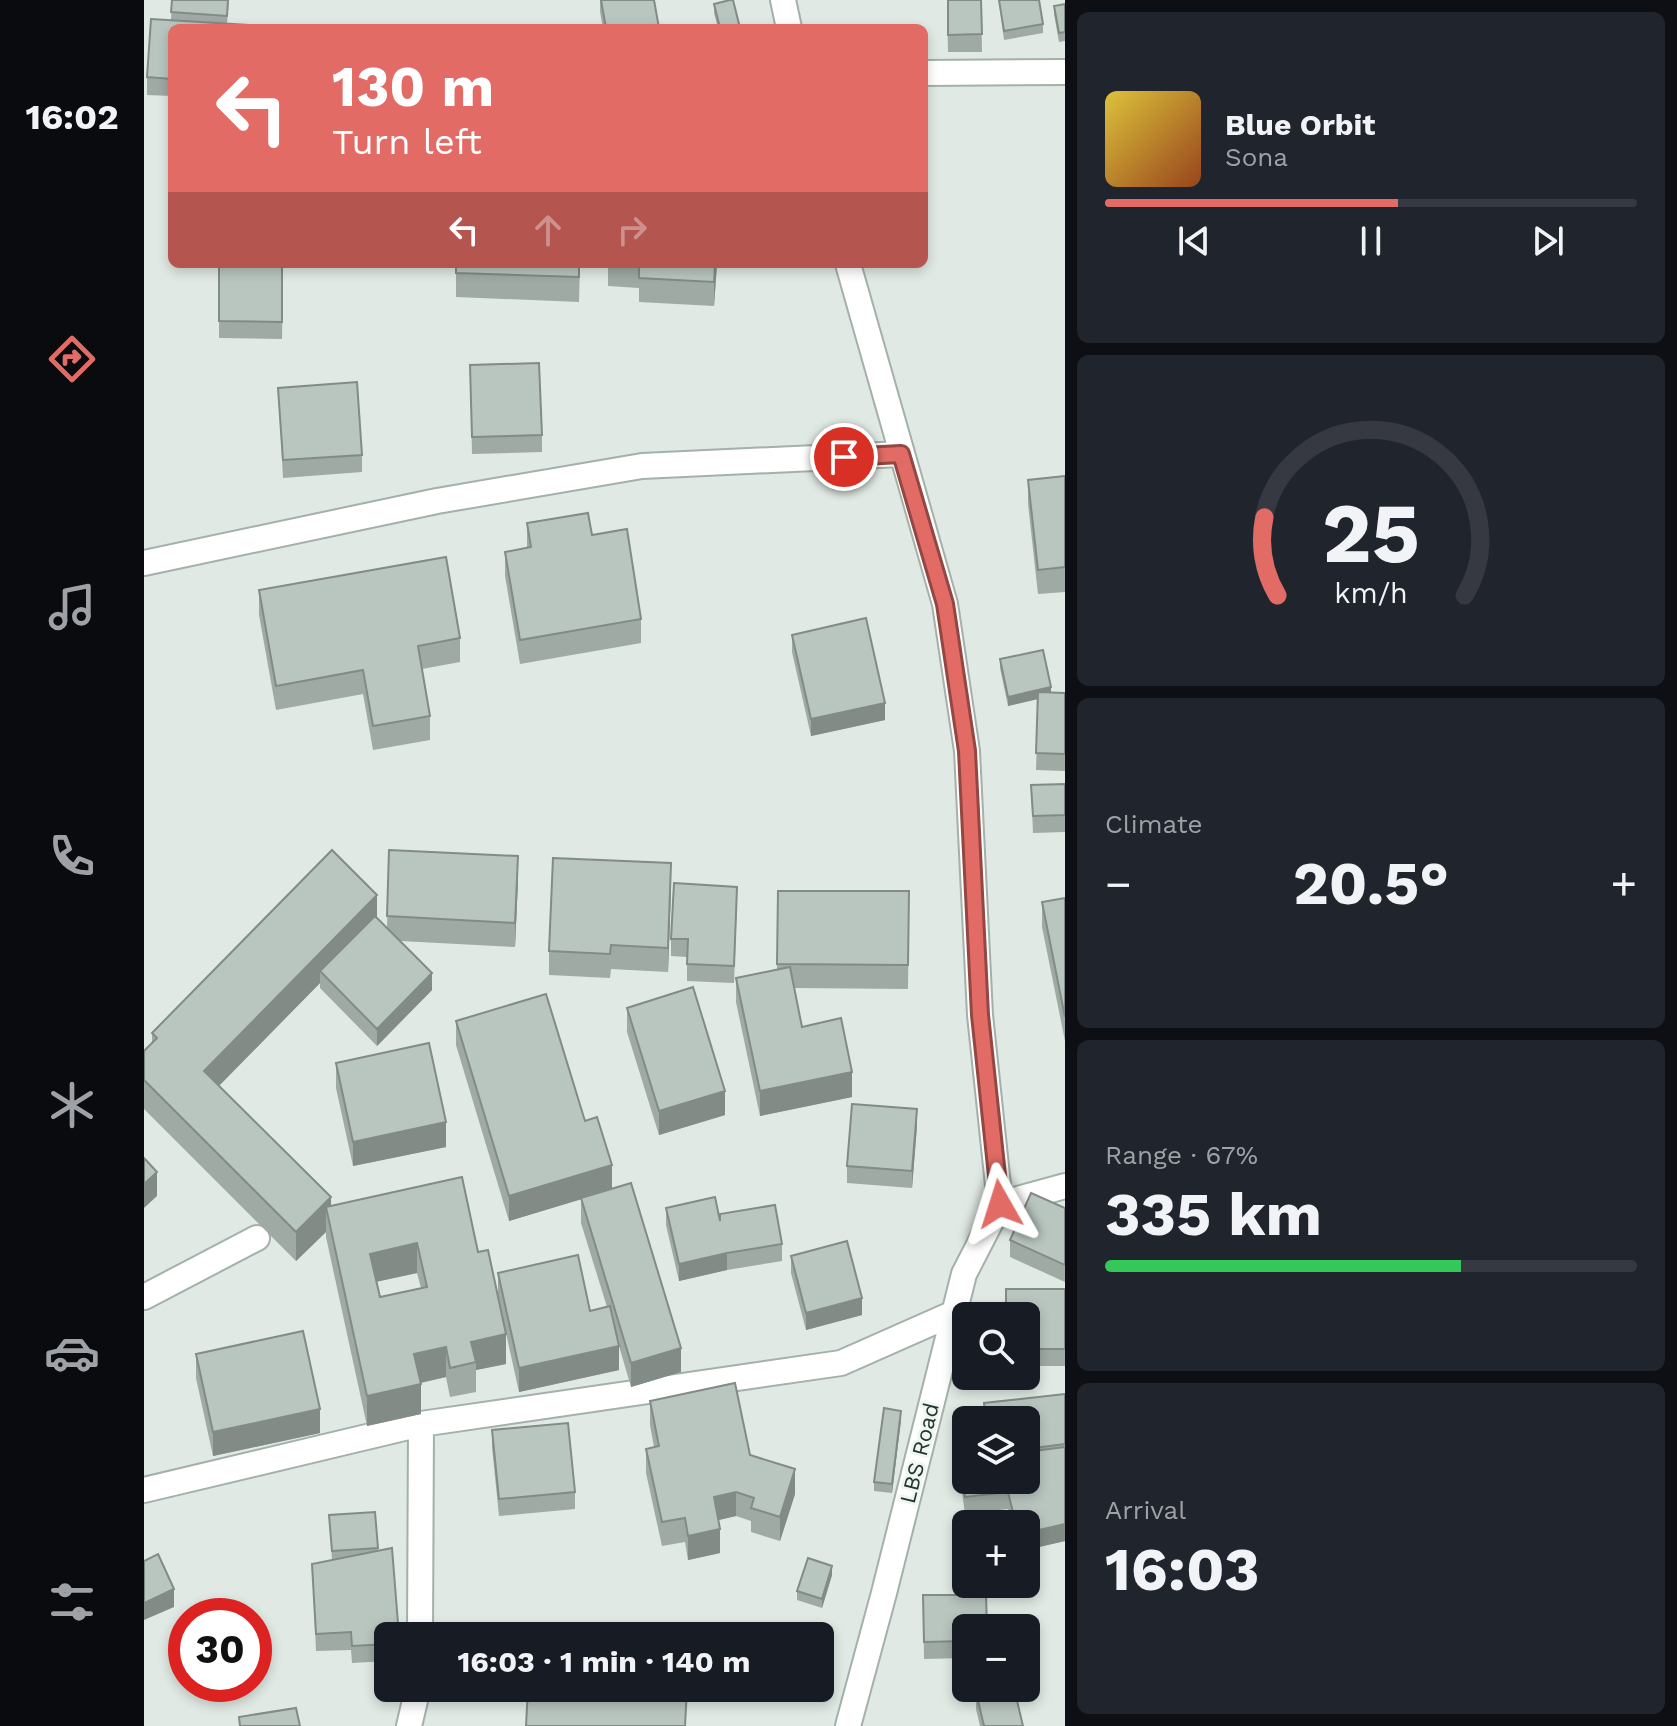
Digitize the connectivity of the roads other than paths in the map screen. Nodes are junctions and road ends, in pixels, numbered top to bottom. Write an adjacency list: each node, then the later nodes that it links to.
1 (783, 0): 2 (street)
2 (788, 24)
3 (1065, 72): 4 (street)
4 (928, 73)
5 (849, 268): 6 (street)
6 (901, 454): 7 (street); 9 (street)
7 (144, 563)
8 (1065, 1186): 9 (street)
9 (1000, 1204): 12 (street, LBS Road)
10 (257, 1238): 11 (street)
11 (144, 1297)
12 (957, 1302)
13 (952, 1314): 15 (street)
14 (952, 1321): 20 (street, LBS Road)
15 (421, 1424): 16 (street); 17 (street)
16 (144, 1490)
17 (420, 1622)
18 (415, 1702): 19 (street)
19 (409, 1726)
20 (848, 1726)

